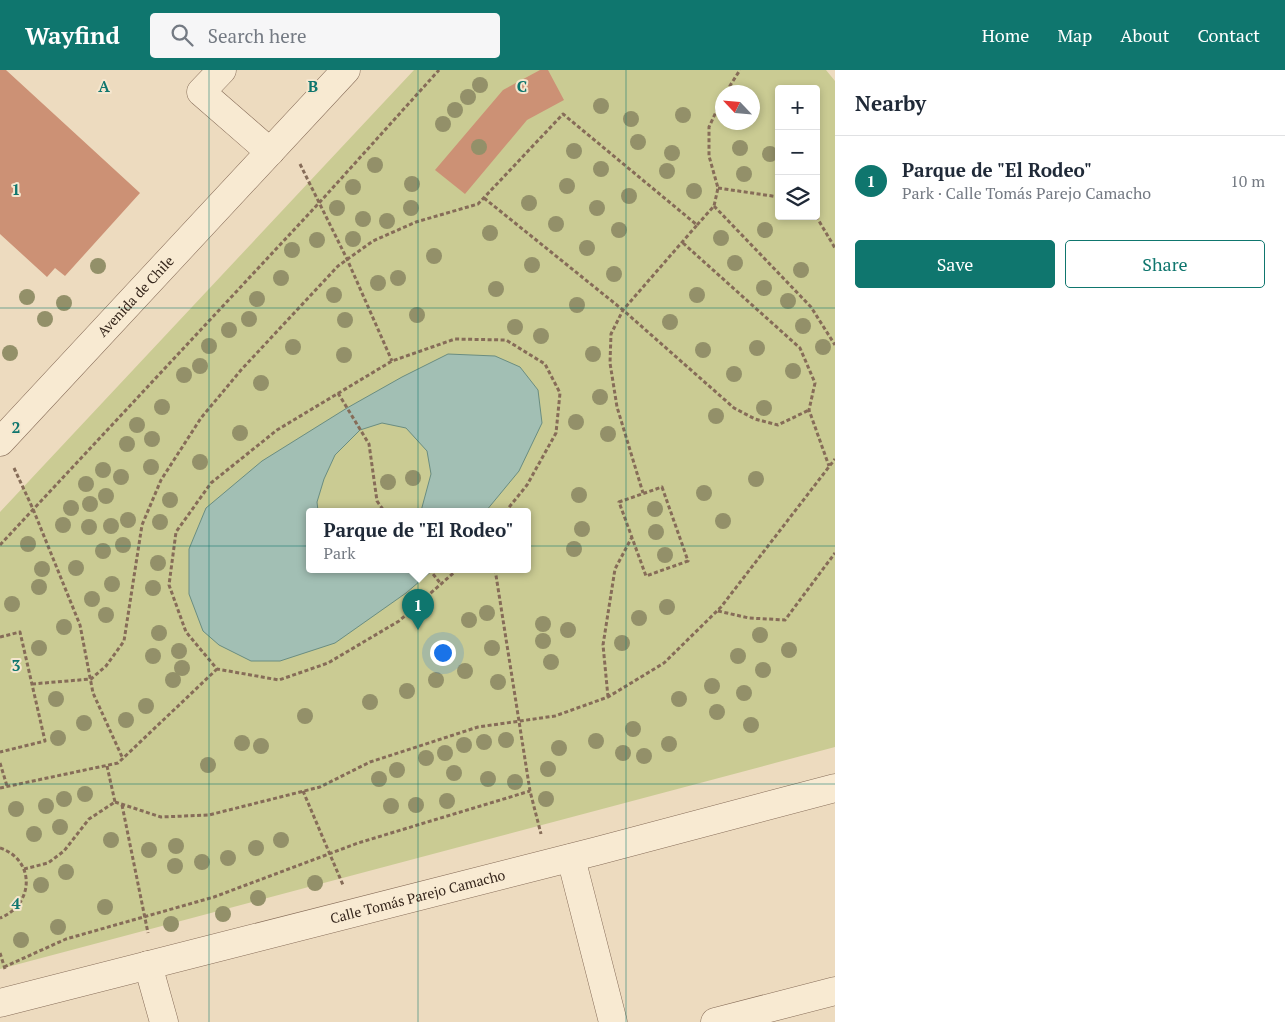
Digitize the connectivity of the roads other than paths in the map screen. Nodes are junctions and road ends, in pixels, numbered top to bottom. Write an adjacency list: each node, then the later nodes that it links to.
1 (222, 70): 3 (street)
2 (346, 70): 3 (street, Avenida de Chile)
3 (278, 144): 4 (street, Avenida de Chile)
4 (1, 441)
5 (835, 788): 6 (street, Calle Tomás Parejo Camacho)
6 (560, 861): 7 (street, Calle Tomás Parejo Camacho); 11 (street)
7 (152, 964): 9 (street, Calle Tomás Parejo Camacho); 10 (street)
8 (835, 991): 12 (street)
9 (0, 1003)
10 (164, 1022)
11 (613, 1022)
12 (715, 1022)

